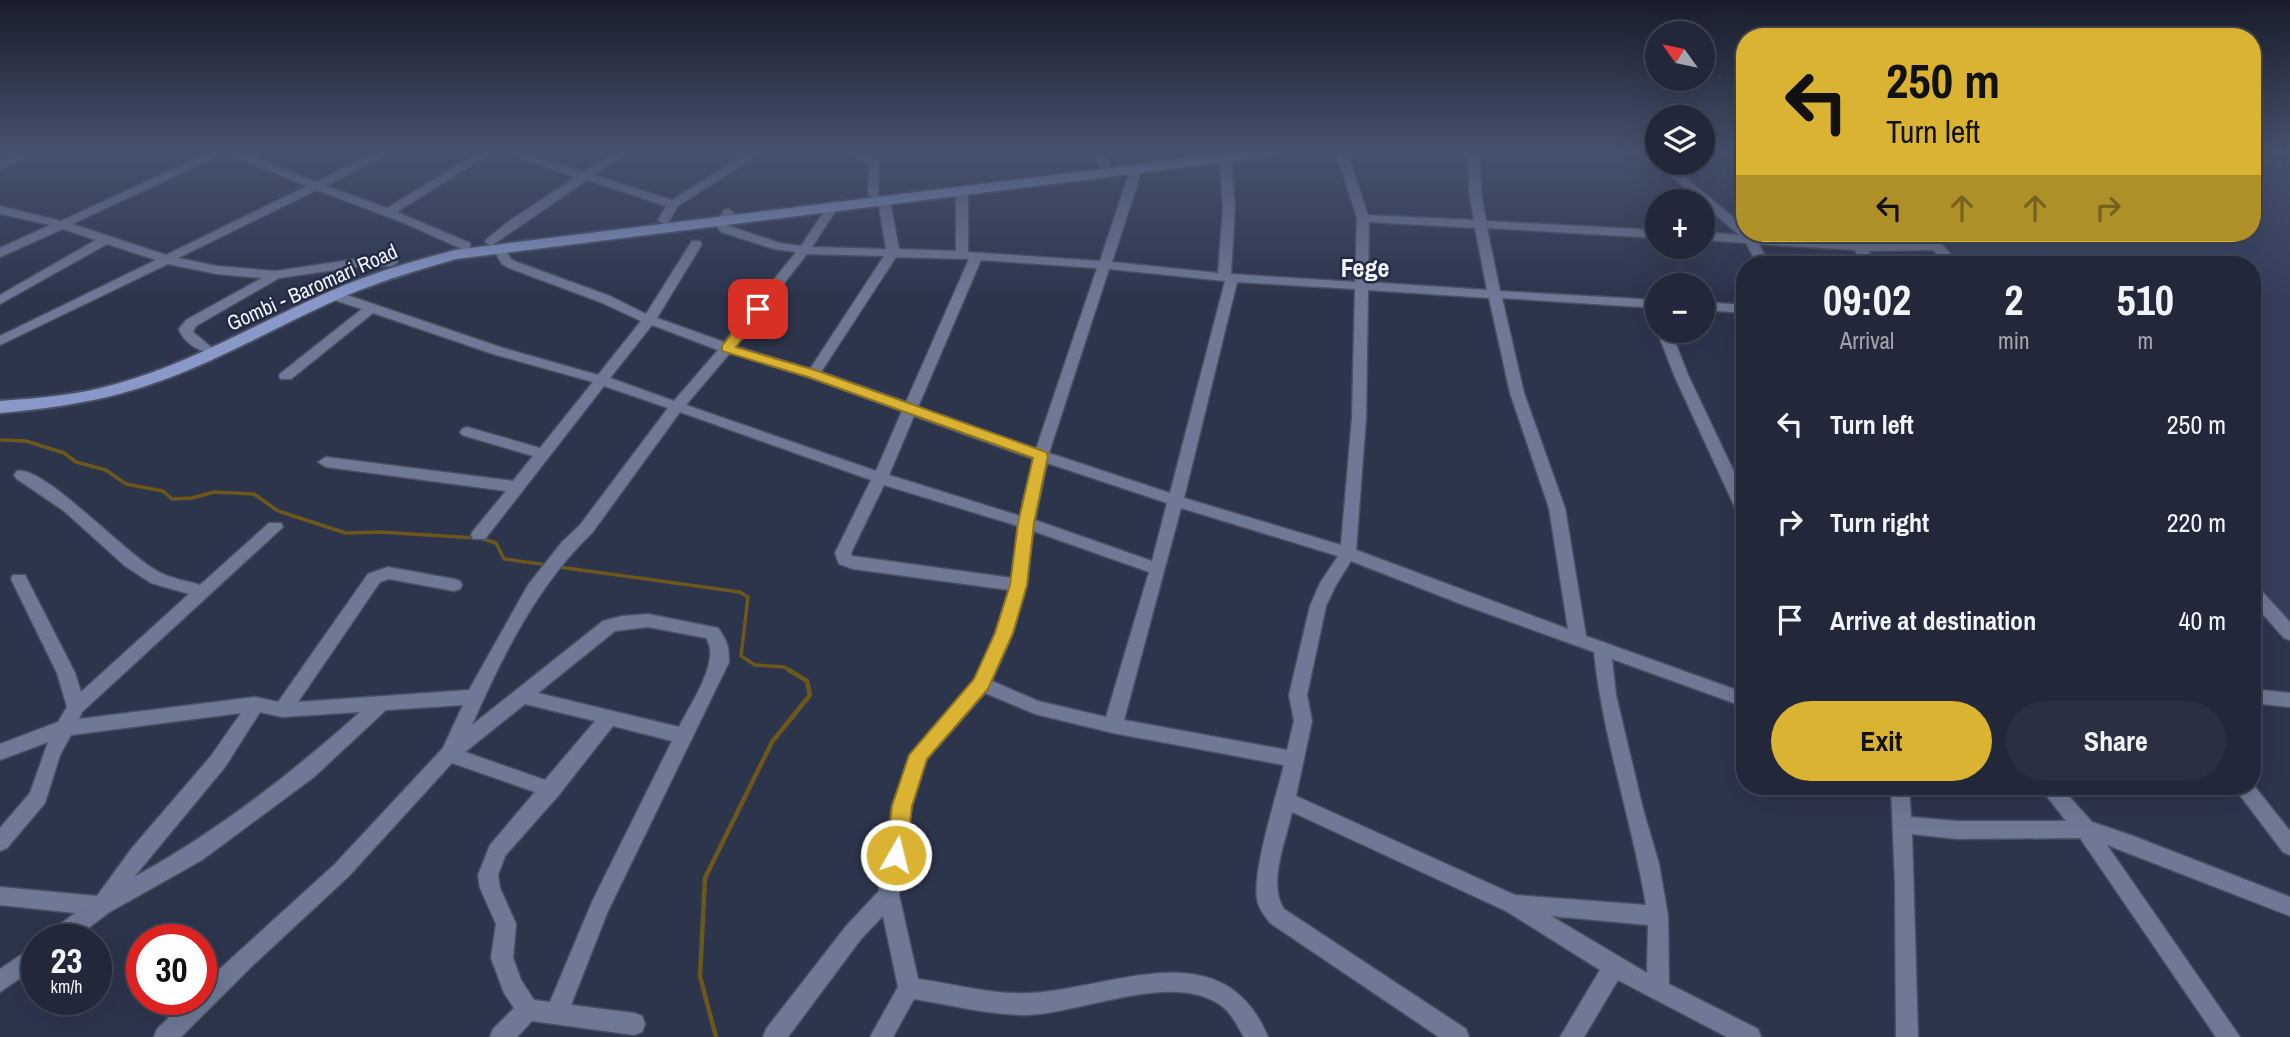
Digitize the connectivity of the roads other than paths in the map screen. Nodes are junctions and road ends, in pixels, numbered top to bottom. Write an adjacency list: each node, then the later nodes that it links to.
1 (112, 200): 24 (street)
2 (288, 200): 45 (street)
3 (352, 200): 20 (street)
4 (408, 200): 20 (street)
5 (549, 200): 35 (street)
6 (662, 200): 17 (street)
7 (679, 200): 17 (street)
8 (859, 200): 21 (main road, Gombi - Baromari Road)
9 (865, 200): 18 (main road, Gombi - Baromari Road)
10 (880, 200): 39 (street)
11 (962, 200): 41 (street)
12 (1126, 200): 47 (street)
13 (1230, 200): 49 (street)
14 (1357, 200): 22 (street)
15 (1477, 200): 25 (street)
16 (1706, 200): 26 (street)
17 (673, 204): 23 (street)
18 (833, 206): 21 (main road, Gombi - Baromari Road); 38 (street)
19 (0, 210): 24 (street)
20 (387, 213): 34 (street)
21 (727, 216): 23 (main road, Gombi - Baromari Road); 35 (main road, Gombi - Baromari Road); 38 (street)
22 (1363, 218): 25 (street); 50 (street)
23 (664, 220): 35 (main road, Gombi - Baromari Road)
24 (60, 224): 30 (street); 40 (street)
25 (1482, 226): 27 (street); 51 (street)
26 (1736, 226)
27 (1645, 233)
28 (1715, 237): 29 (street)
29 (1736, 237)
30 (107, 239): 45 (street); 53 (street)
31 (1798, 242): 37 (street)
32 (1933, 242): 36 (street)
33 (696, 244): 58 (street)
34 (466, 246): 35 (main road, Gombi - Baromari Road); 46 (main road, Gombi - Baromari Road)
35 (495, 246): 52 (main road, Gombi - Baromari Road); 58 (street)
36 (1937, 246): 37 (street); 44 (street)
37 (1858, 247): 43 (street)
38 (804, 250): 39 (street); 62 (street)
39 (893, 252): 41 (street); 63 (street)
40 (0, 253)
41 (962, 255): 42 (street)
42 (977, 256): 47 (street); 69 (street)
43 (1866, 256)
44 (1946, 256)
45 (168, 260): 48 (street); 59 (street)
46 (392, 262): 48 (street); 61 (main road, Gombi - Baromari Road)
47 (1104, 265): 49 (street); 72 (street)
48 (276, 275): 61 (street)
49 (1228, 278): 50 (street); 78 (street)
50 (1363, 285): 51 (street); 82 (street)
51 (1495, 293): 54 (street); 90 (street)
52 (333, 295): 57 (street); 67 (main road, Gombi - Baromari Road)
53 (0, 300)
54 (1645, 306)
55 (1715, 307): 56 (street)
56 (1736, 308)
57 (370, 309): 64 (street); 65 (street)
58 (649, 320): 62 (street); 65 (street)
59 (0, 341)
60 (1669, 343): 77 (street)
61 (205, 348): 66 (main road, Gombi - Baromari Road)
62 (727, 348): 63 (street); 68 (street)
63 (813, 374): 69 (street)
64 (286, 376)
65 (602, 380): 68 (street); 71 (street)
66 (0, 396)
67 (0, 407)
68 (676, 407): 75 (street); 94 (street)
69 (912, 409): 72 (street); 75 (street)
70 (467, 432): 71 (street)
71 (541, 453): 76 (street)
72 (1041, 456): 78 (street); 79 (street)
73 (326, 462): 76 (street)
74 (22, 475): 87 (street)
75 (880, 478): 79 (street); 86 (street)
76 (516, 487): 81 (street)
77 (1736, 493)
78 (1174, 500): 82 (street); 83 (street)
79 (1026, 523): 83 (street); 86 (street)
80 (275, 527): 87 (street)
81 (479, 535)
82 (1348, 553): 90 (street); 108 (street)
83 (1158, 569): 103 (street)
84 (19, 579): 100 (street)
85 (454, 585): 101 (street)
86 (1018, 585): 92 (street)
87 (201, 591): 100 (street)
88 (2261, 601): 89 (street)
89 (2290, 632)
90 (1578, 640): 91 (street)
91 (1602, 650): 95 (street); 123 (street)
92 (982, 684): 103 (street); 118 (street)
93 (523, 696): 102 (street); 105 (street); 107 (street)
94 (476, 697): 98 (street); 107 (street)
95 (1736, 697)
96 (2261, 697): 97 (street)
97 (2290, 700)
98 (382, 703): 101 (street); 121 (street)
99 (255, 704): 101 (street); 104 (street); 121 (street)
100 (76, 707): 104 (street)
101 (282, 710)
102 (609, 718): 105 (street); 109 (street)
103 (1112, 726): 108 (street)
104 (64, 728): 106 (street); 116 (street)
105 (682, 736): 131 (street)
106 (0, 752)
107 (449, 754): 109 (street); 133 (street)
108 (1295, 759): 113 (street)
109 (551, 790): 130 (street)
110 (1900, 795): 114 (street)
111 (2057, 795): 115 (street)
112 (2250, 795): 117 (street)
113 (1285, 800): 120 (street); 138 (street)
114 (1901, 824): 115 (street); 141 (street)
115 (2085, 829): 122 (street); 142 (street)
116 (0, 842)
117 (2290, 846)
118 (889, 895): 128 (street); 135 (street)
119 (0, 897): 121 (street)
120 (1513, 904): 123 (street); 126 (street)
121 (102, 906): 124 (street)
122 (2290, 907)
123 (1658, 916): 129 (street)
124 (78, 924)
125 (21, 966): 127 (street)
126 (1614, 967): 129 (street); 139 (street)
127 (0, 982)
128 (909, 988): 136 (street); 137 (street)
129 (1658, 988): 140 (street)
130 (528, 1010): 131 (street); 134 (street)
131 (556, 1015): 132 (street)
132 (634, 1024)
133 (165, 1037)
134 (501, 1037)
135 (774, 1037)
136 (881, 1037)
137 (1257, 1037)
138 (1458, 1037)
139 (1571, 1037)
140 (1750, 1037)
141 (1907, 1037)
142 (2228, 1037)

